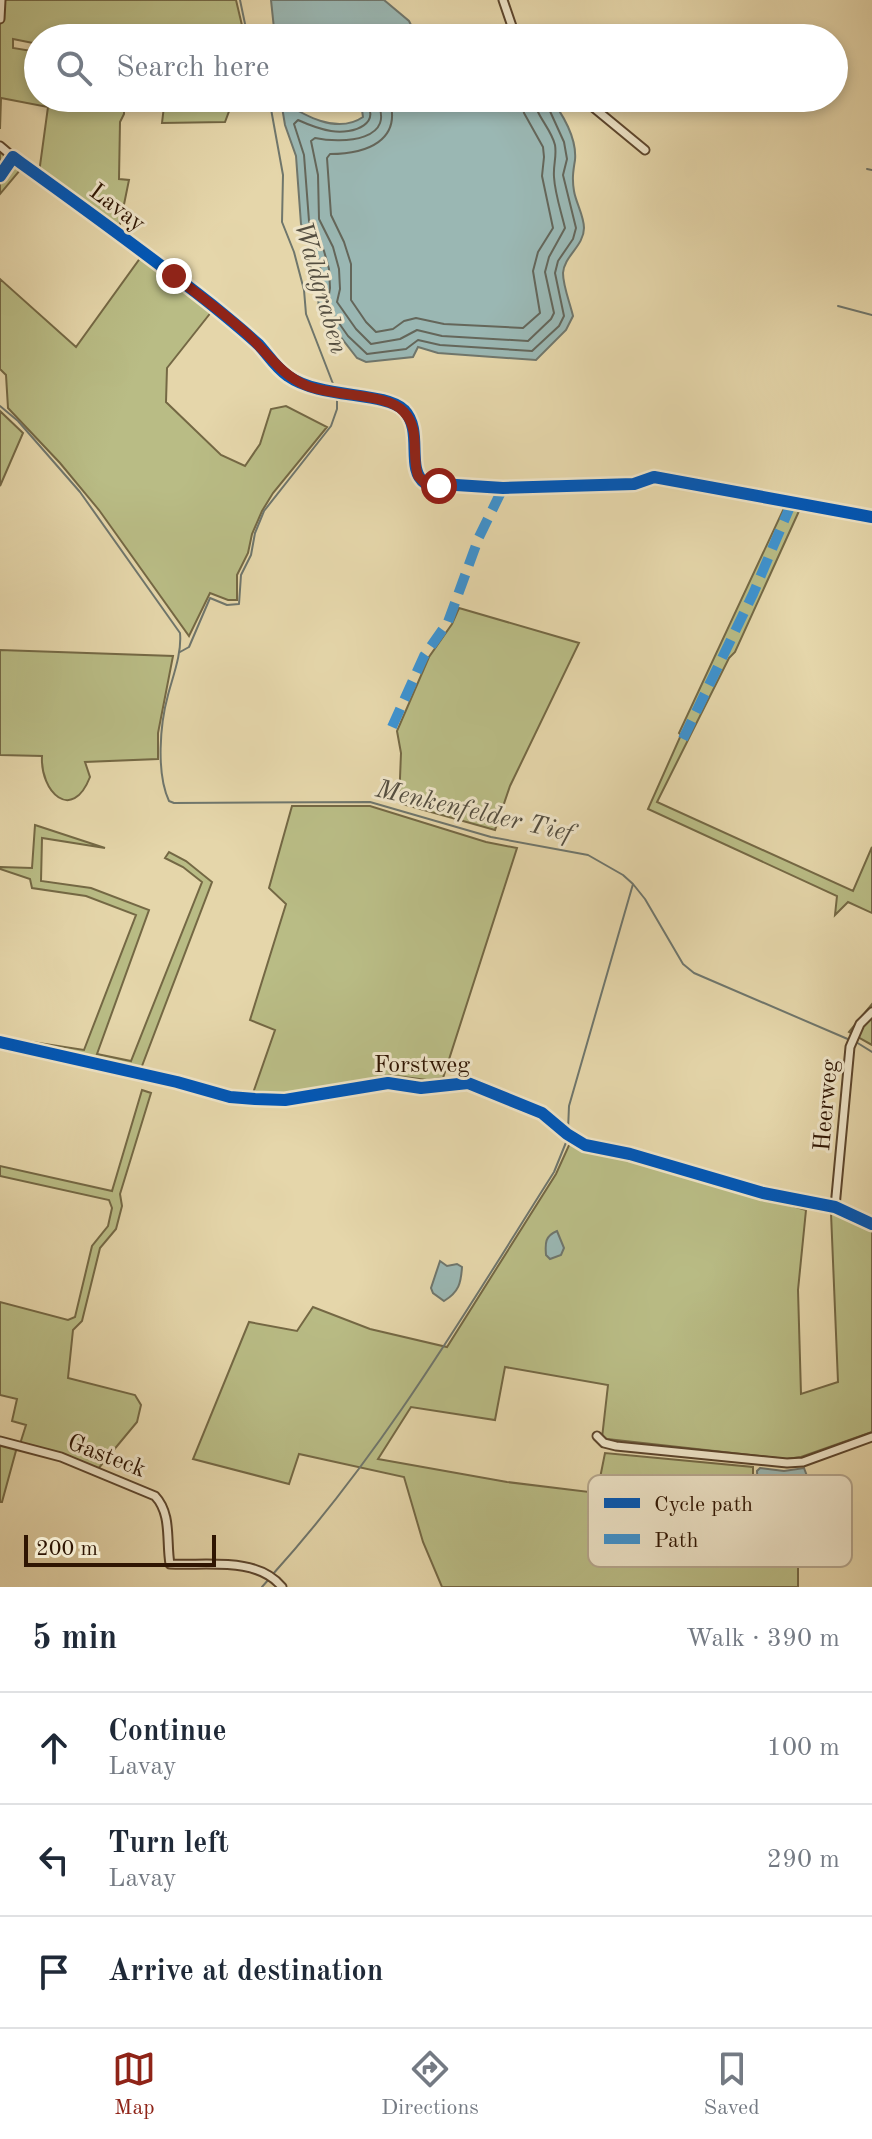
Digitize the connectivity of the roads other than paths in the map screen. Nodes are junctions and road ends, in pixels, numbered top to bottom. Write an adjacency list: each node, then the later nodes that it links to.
1 (1, 0): 3 (street)
2 (503, 0): 4 (street)
3 (0, 19)
4 (511, 24)
5 (599, 112): 7 (street)
6 (0, 146): 8 (street, Lavay)
7 (645, 150)
8 (13, 157): 9 (street); 10 (street, Lavay)
9 (0, 176)
10 (872, 517)
11 (872, 1012): 13 (street, Heerweg)
12 (0, 1042): 13 (street, Forstweg)
13 (835, 1207): 14 (street, Forstweg)
14 (872, 1224)
15 (597, 1436): 16 (street)
16 (872, 1437)
17 (0, 1441): 18 (street, Gasteck)
18 (282, 1587)

